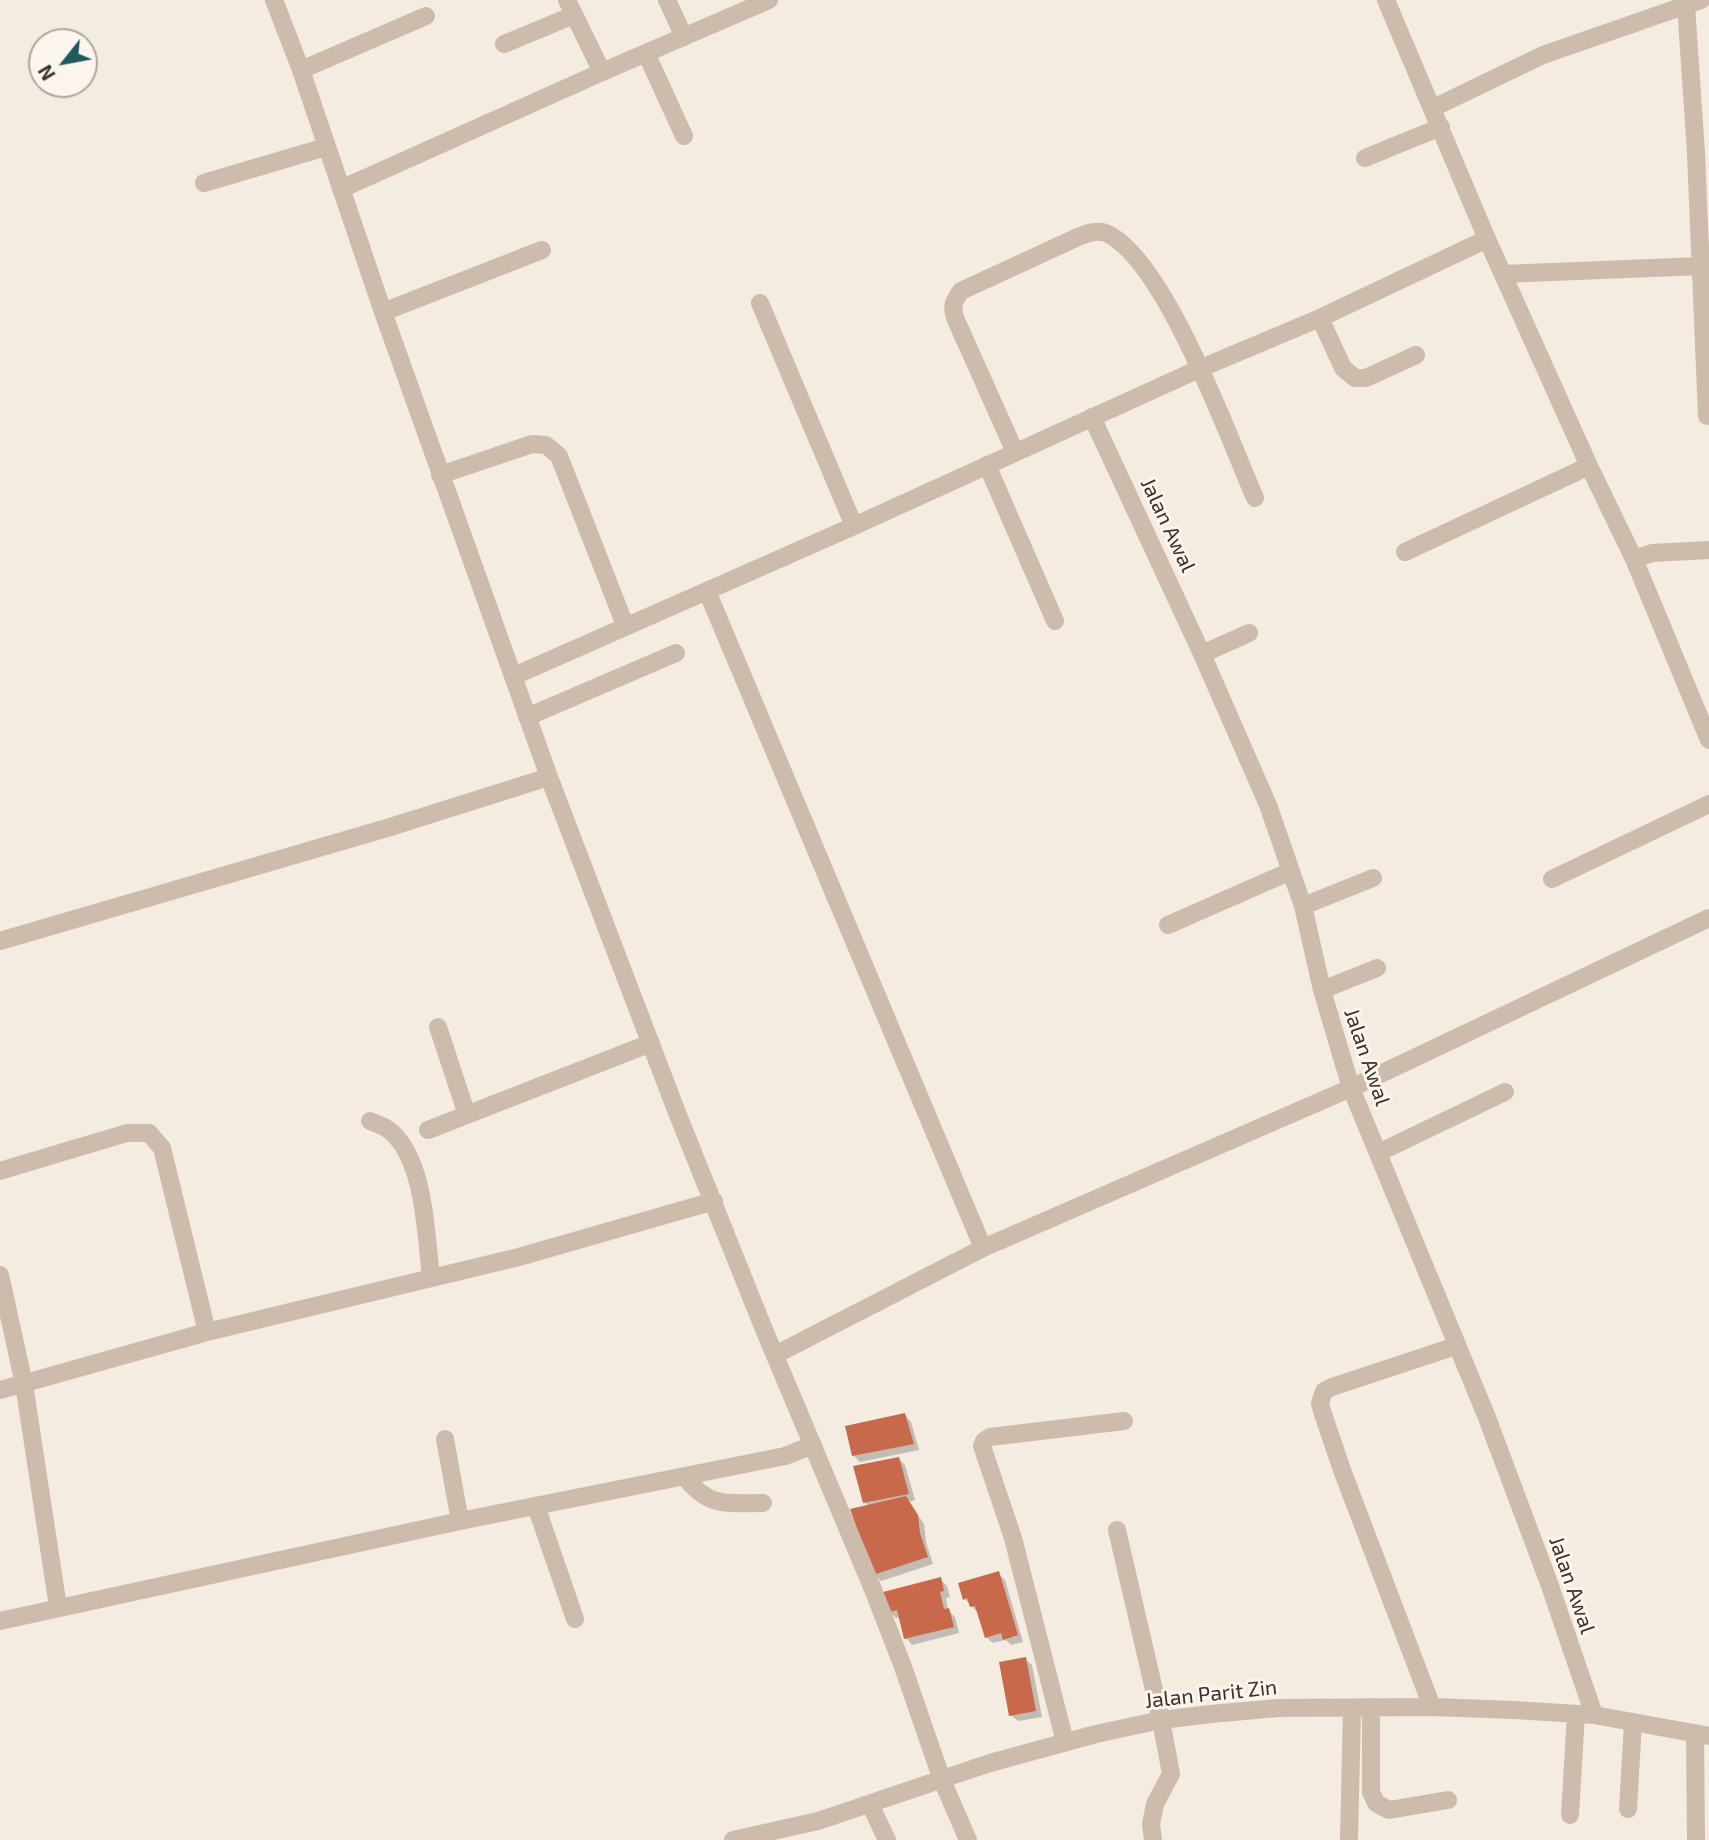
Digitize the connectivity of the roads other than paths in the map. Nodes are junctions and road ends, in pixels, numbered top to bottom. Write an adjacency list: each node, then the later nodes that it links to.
1 (274, 0): 11 (street)
2 (667, 0): 8 (street)
3 (769, 0): 8 (street)
4 (1386, 0): 13 (street)
5 (1694, 2): 13 (street); 22 (street)
6 (570, 8): 9 (street); 12 (street)
7 (426, 16): 11 (street)
8 (684, 37): 10 (street)
9 (504, 44)
10 (646, 53): 12 (street); 15 (street)
11 (301, 70): 16 (street)
12 (602, 72): 19 (street)
13 (1433, 108): 14 (street)
14 (1441, 127): 17 (street); 20 (street)
15 (684, 136)
16 (326, 146): 18 (street); 19 (street)
17 (1365, 158)
18 (204, 183)
19 (341, 189): 25 (street)
20 (1487, 239): 23 (street); 26 (street)
21 (542, 250): 25 (street)
22 (1701, 266): 23 (street); 29 (street)
23 (1503, 274): 33 (street)
24 (760, 303): 36 (street)
25 (383, 312): 34 (street)
26 (1320, 318): 27 (street); 28 (street)
27 (1416, 355)
28 (1199, 369): 30 (street); 31 (street); 35 (street)
29 (1707, 416)
30 (1092, 417): 31 (street); 45 (street, Jalan Awal)
31 (1015, 452): 32 (street)
32 (987, 465): 36 (street); 41 (street)
33 (1589, 466): 38 (street); 39 (street)
34 (440, 475): 42 (street); 46 (street)
35 (1255, 498)
36 (854, 526): 40 (street)
37 (1709, 550): 39 (street)
38 (1405, 552)
39 (1634, 559): 48 (street)
40 (707, 591): 42 (street); 70 (street)
41 (1055, 621)
42 (625, 625): 46 (street)
43 (1249, 633): 45 (street)
44 (676, 653): 47 (street)
45 (1202, 654): 51 (street, Jalan Awal)
46 (513, 676): 47 (street)
47 (527, 717): 49 (street)
48 (1709, 740)
49 (549, 777): 57 (street); 61 (street)
50 (1709, 804): 53 (street)
51 (1291, 871): 54 (street, Jalan Awal); 56 (street)
52 (1373, 878): 54 (street)
53 (1552, 879)
54 (1303, 906): 59 (street, Jalan Awal)
55 (1709, 918): 62 (street)
56 (1168, 925)
57 (0, 941)
58 (1377, 968): 59 (street)
59 (1322, 990): 62 (street, Jalan Awal)
60 (438, 1027): 64 (street)
61 (651, 1043): 64 (street); 69 (street)
62 (1351, 1088): 67 (street, Jalan Awal); 70 (street)
63 (1505, 1092): 67 (street)
64 (467, 1115): 66 (street)
65 (370, 1122): 72 (street)
66 (428, 1130)
67 (1378, 1153): 74 (street, Jalan Awal)
68 (0, 1171): 73 (street)
69 (714, 1201): 72 (street); 75 (street)
70 (978, 1237): 75 (street)
71 (0, 1275): 76 (street)
72 (431, 1278): 73 (street)
73 (207, 1332): 76 (street)
74 (1456, 1346): 90 (street); 93 (street, Jalan Awal)
75 (775, 1355): 80 (street)
76 (24, 1384): 77 (street); 86 (street)
77 (0, 1390)
78 (1124, 1421): 97 (street)
79 (445, 1439): 84 (street)
80 (813, 1445): 81 (street); 98 (street)
81 (684, 1476): 82 (street); 83 (street)
82 (763, 1503)
83 (536, 1506): 84 (street); 87 (street)
84 (460, 1521): 86 (street)
85 (1117, 1530): 94 (street)
86 (58, 1607): 88 (street)
87 (575, 1619)
88 (0, 1621)
89 (1371, 1707): 90 (street, Jalan Parit Zin); 91 (street, Jalan Parit Zin); 99 (street)
90 (1432, 1707): 92 (street, Jalan Parit Zin)
91 (1352, 1708): 94 (street, Jalan Parit Zin); 108 (street)
92 (1576, 1714): 93 (street, Jalan Parit Zin); 102 (street)
93 (1594, 1715): 95 (street, Jalan Parit Zin)
94 (1161, 1720): 97 (street, Jalan Parit Zin); 107 (street)
95 (1633, 1723): 96 (street, Jalan Parit Zin); 101 (street)
96 (1702, 1735): 109 (street)
97 (1065, 1742): 98 (street, Jalan Parit Zin)
98 (942, 1780): 100 (street, Jalan Parit Zin); 106 (street)
99 (1448, 1800)
100 (870, 1804): 103 (street, Jalan Parit Zin); 105 (street)
101 (1628, 1810)
102 (1570, 1815)
103 (791, 1834): 104 (street, Jalan Parit Zin)
104 (733, 1840)
105 (887, 1840)
106 (968, 1840)
107 (1153, 1840)
108 (1349, 1840)
109 (1696, 1840)

